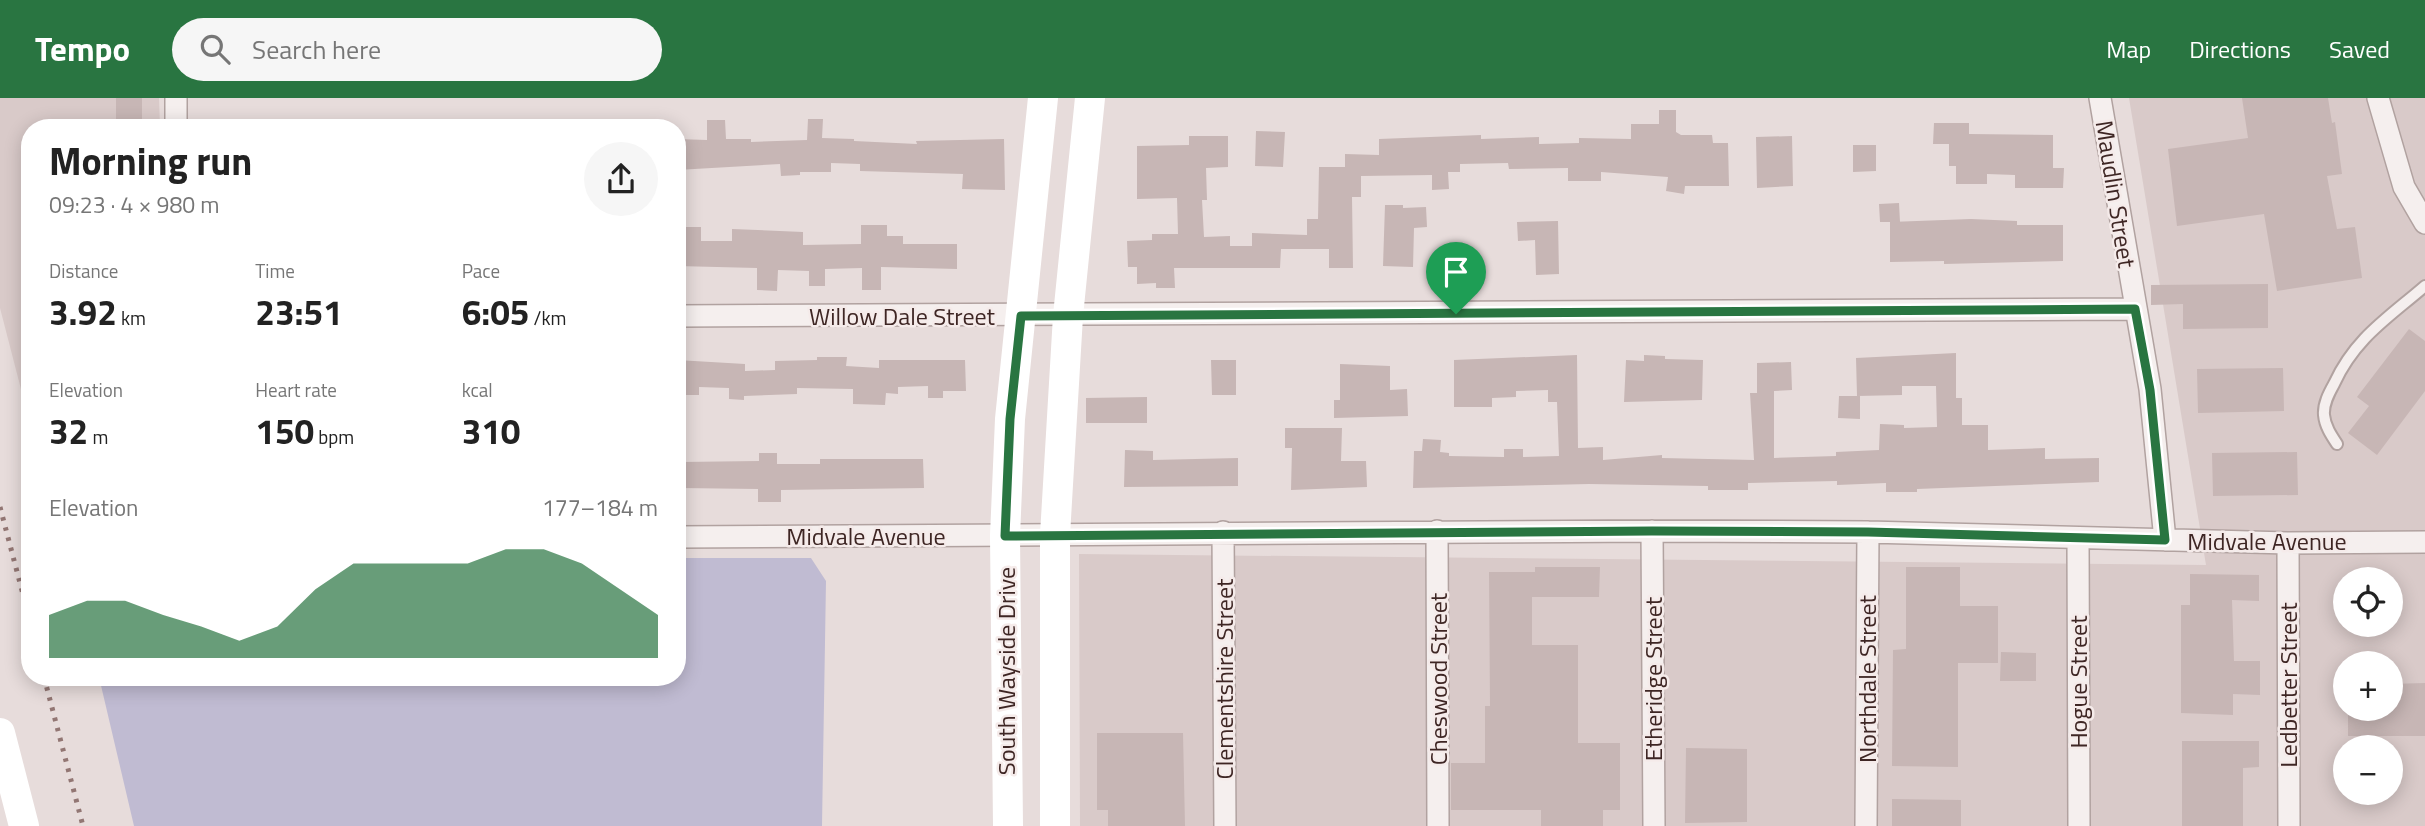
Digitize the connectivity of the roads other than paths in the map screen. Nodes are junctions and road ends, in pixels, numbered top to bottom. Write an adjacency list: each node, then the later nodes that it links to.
1 (176, 98): 6 (street)
2 (1043, 98): 11 (main road, South Wayside Drive)
3 (1090, 98): 12 (main road, South Wayside Drive)
4 (2100, 98): 9 (street, Maudlin Street)
5 (2378, 98): 7 (street)
6 (176, 119)
7 (2425, 223)
8 (2425, 286): 13 (lane)
9 (2135, 309): 12 (street, Willow Dale Street); 22 (street, Maudlin Street)
10 (686, 316): 11 (street, Willow Dale Street)
11 (1021, 316): 12 (street, Willow Dale Street); 18 (main road, South Wayside Drive)
12 (1068, 316): 19 (main road, South Wayside Drive)
13 (2337, 444)
14 (1437, 531): 15 (street, Midvale Avenue); 16 (street, Midvale Avenue); 31 (street, Cheswood Street)
15 (1652, 531): 17 (street, Midvale Avenue); 32 (street, Etheridge Street)
16 (1223, 532): 19 (street, Midvale Avenue); 30 (street, Clementshire Street)
17 (1868, 532): 21 (street, Midvale Avenue); 33 (street, Northdale Street)
18 (1005, 536): 19 (street, Midvale Avenue); 20 (street, Midvale Avenue); 28 (main road, South Wayside Drive)
19 (1055, 536): 29 (main road, South Wayside Drive)
20 (686, 537)
21 (2078, 538): 22 (street, Midvale Avenue); 34 (street, Hogue Street)
22 (2165, 540): 24 (street, Midvale Avenue)
23 (2425, 542): 24 (street, Midvale Avenue)
24 (2288, 544): 35 (street, Ledbetter Street)
25 (0, 733): 26 (main road)
26 (5, 770): 27 (main road)
27 (24, 826)
28 (1008, 826)
29 (1055, 826)
30 (1225, 826)
31 (1438, 826)
32 (1654, 826)
33 (1866, 826)
34 (2079, 826)
35 (2289, 826)

